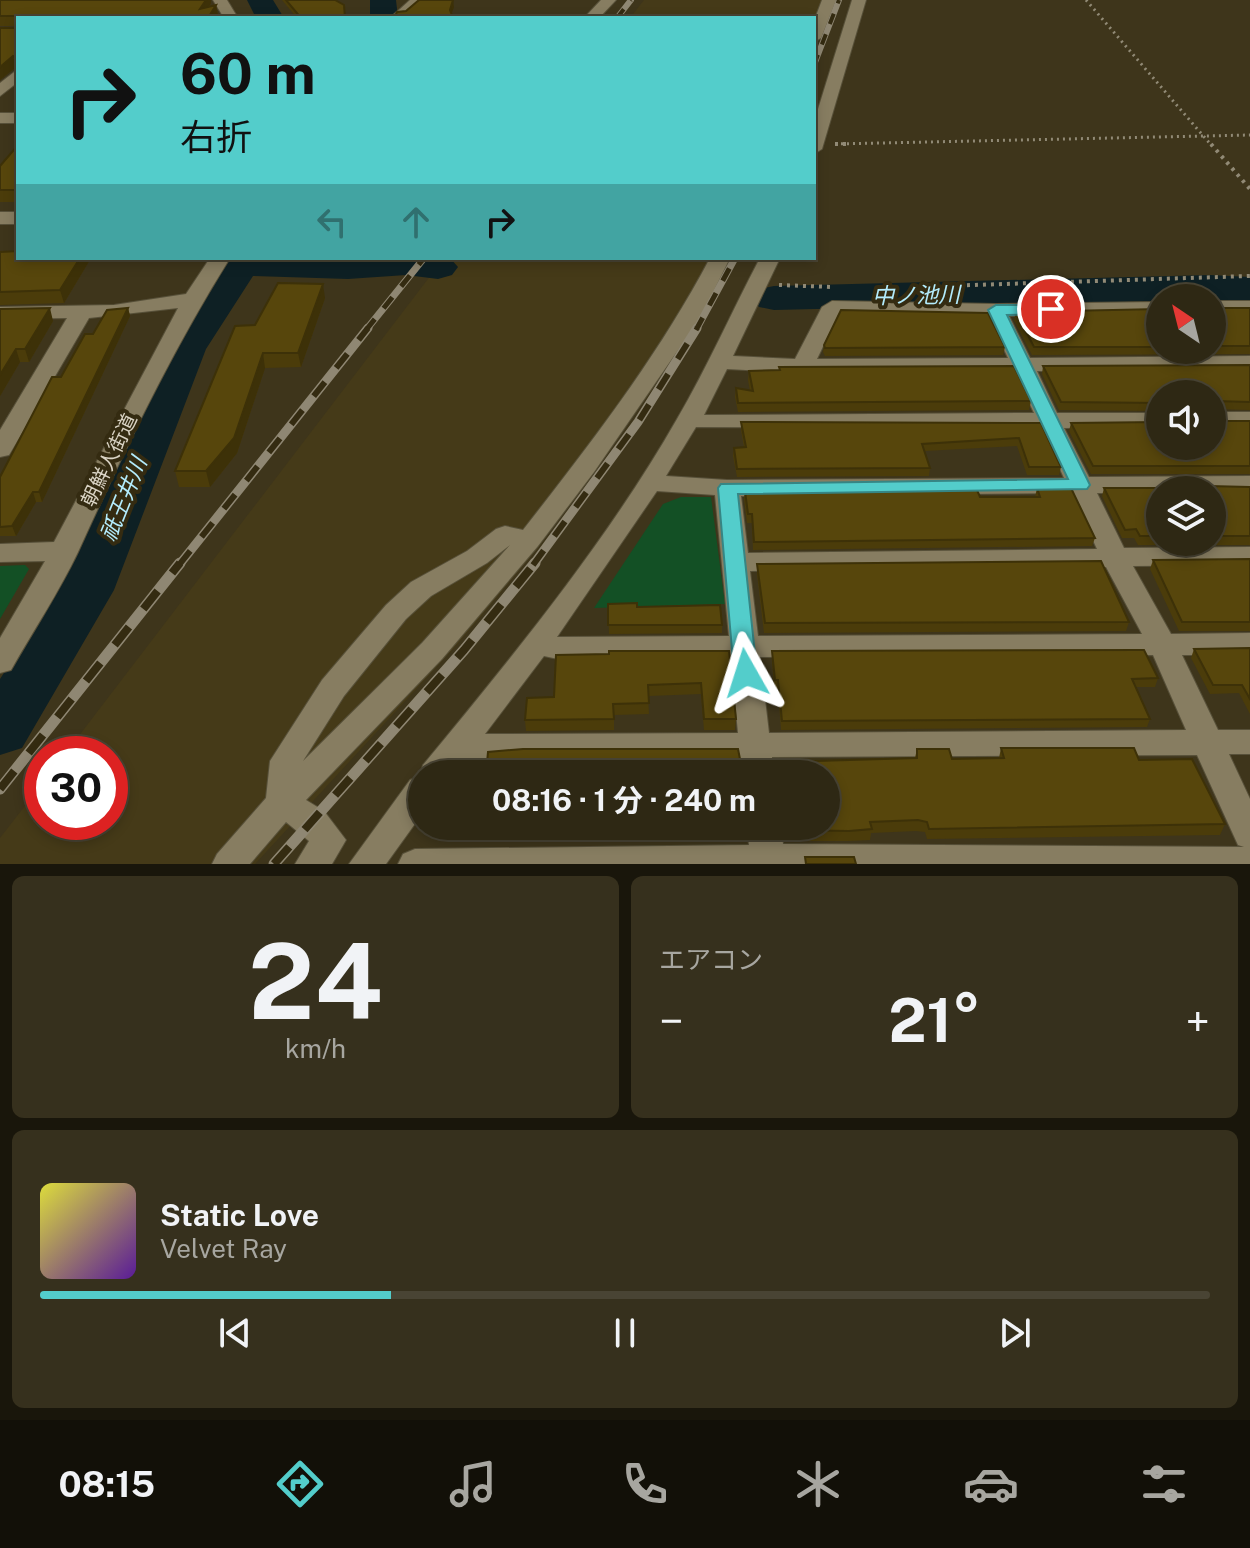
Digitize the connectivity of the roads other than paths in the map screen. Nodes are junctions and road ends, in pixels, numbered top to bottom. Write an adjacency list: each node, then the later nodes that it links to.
1 (418, 0): 5 (street)
2 (609, 0): 6 (street)
3 (829, 0): 7 (street)
4 (859, 0): 10 (street)
5 (399, 16)
6 (593, 16)
7 (816, 33)
8 (16, 73): 9 (street)
9 (0, 91)
10 (816, 144)
11 (219, 260): 14 (street, 朝鮮人街道)
12 (719, 260): 35 (street)
13 (769, 260): 21 (street)
14 (191, 300): 20 (street); 36 (street, 朝鮮人街道)
15 (1226, 307): 16 (street)
16 (1250, 307)
17 (1146, 308): 18 (street)
18 (996, 310): 22 (street); 24 (street)
19 (0, 313): 20 (street)
20 (81, 313): 30 (street)
21 (721, 362): 24 (street); 25 (street)
22 (1022, 363): 23 (street); 24 (street); 29 (street)
23 (1250, 363)
24 (802, 366)
25 (689, 418): 29 (street); 31 (street)
26 (1226, 419): 27 (street)
27 (1250, 419)
28 (1146, 420): 29 (street)
29 (1049, 422): 33 (street)
30 (0, 450)
31 (648, 483): 34 (street); 41 (street)
32 (1250, 484): 33 (street)
33 (1080, 485): 34 (street); 39 (street)
34 (727, 488): 40 (street)
35 (529, 540): 51 (street); 51 (street)
36 (65, 551): 37 (street); 45 (street, 朝鮮人街道)
37 (0, 553)
38 (1250, 556): 39 (street)
39 (1115, 558): 40 (street); 43 (street)
40 (735, 562): 44 (street)
41 (537, 644): 44 (street); 48 (street)
42 (1250, 644): 43 (street)
43 (1163, 645): 44 (street); 46 (street)
44 (743, 648): 50 (street)
45 (0, 662)
46 (1209, 742): 47 (street); 50 (street); 53 (street)
47 (1250, 742)
48 (456, 747): 49 (street); 50 (street)
49 (446, 760)
50 (756, 760)
51 (282, 803): 56 (street); 57 (street)
52 (408, 808): 58 (street)
53 (1250, 835)
54 (767, 850): 55 (street); 59 (street)
55 (1250, 862)
56 (229, 864)
57 (312, 864)
58 (366, 864)
59 (415, 864)

